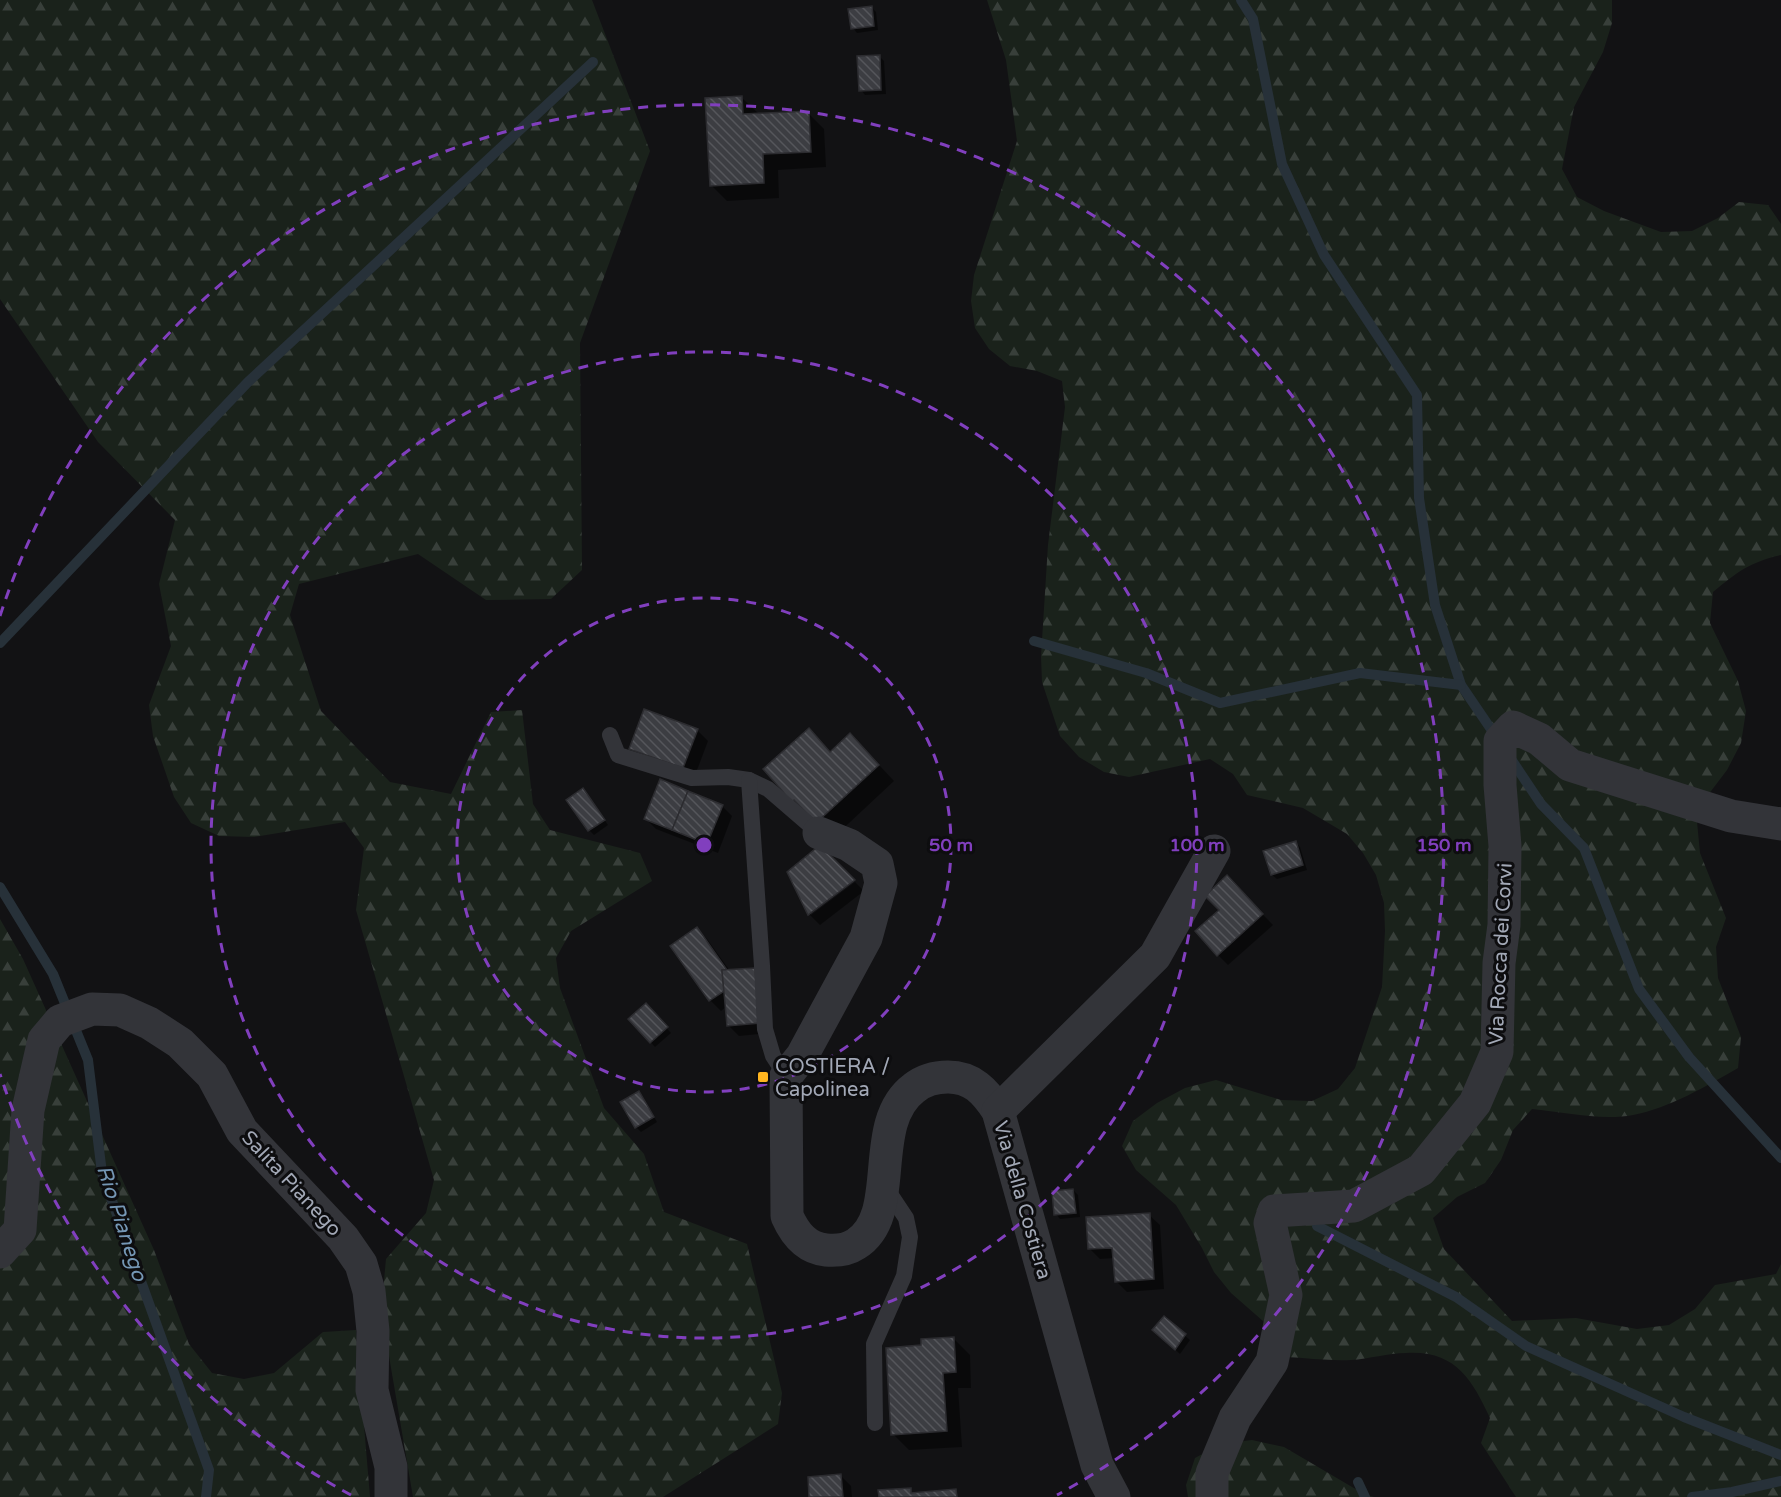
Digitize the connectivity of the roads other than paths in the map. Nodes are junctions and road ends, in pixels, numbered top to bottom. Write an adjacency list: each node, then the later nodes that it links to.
1 (610, 735): 2 (lane)
2 (749, 780): 4 (lane); 6 (lane)
3 (1781, 824): 13 (street, Via Rocca dei Corvi)
4 (819, 832): 6 (street)
5 (1214, 851): 7 (street)
6 (786, 1076): 8 (street, Via della Costiera)
7 (998, 1111): 8 (street, Via della Costiera); 12 (street, Via della Costiera)
8 (883, 1183): 10 (lane)
9 (0, 1252): 11 (street, Salita Pianego)
10 (875, 1422)
11 (391, 1497)
12 (1114, 1497)
13 (1212, 1497)

